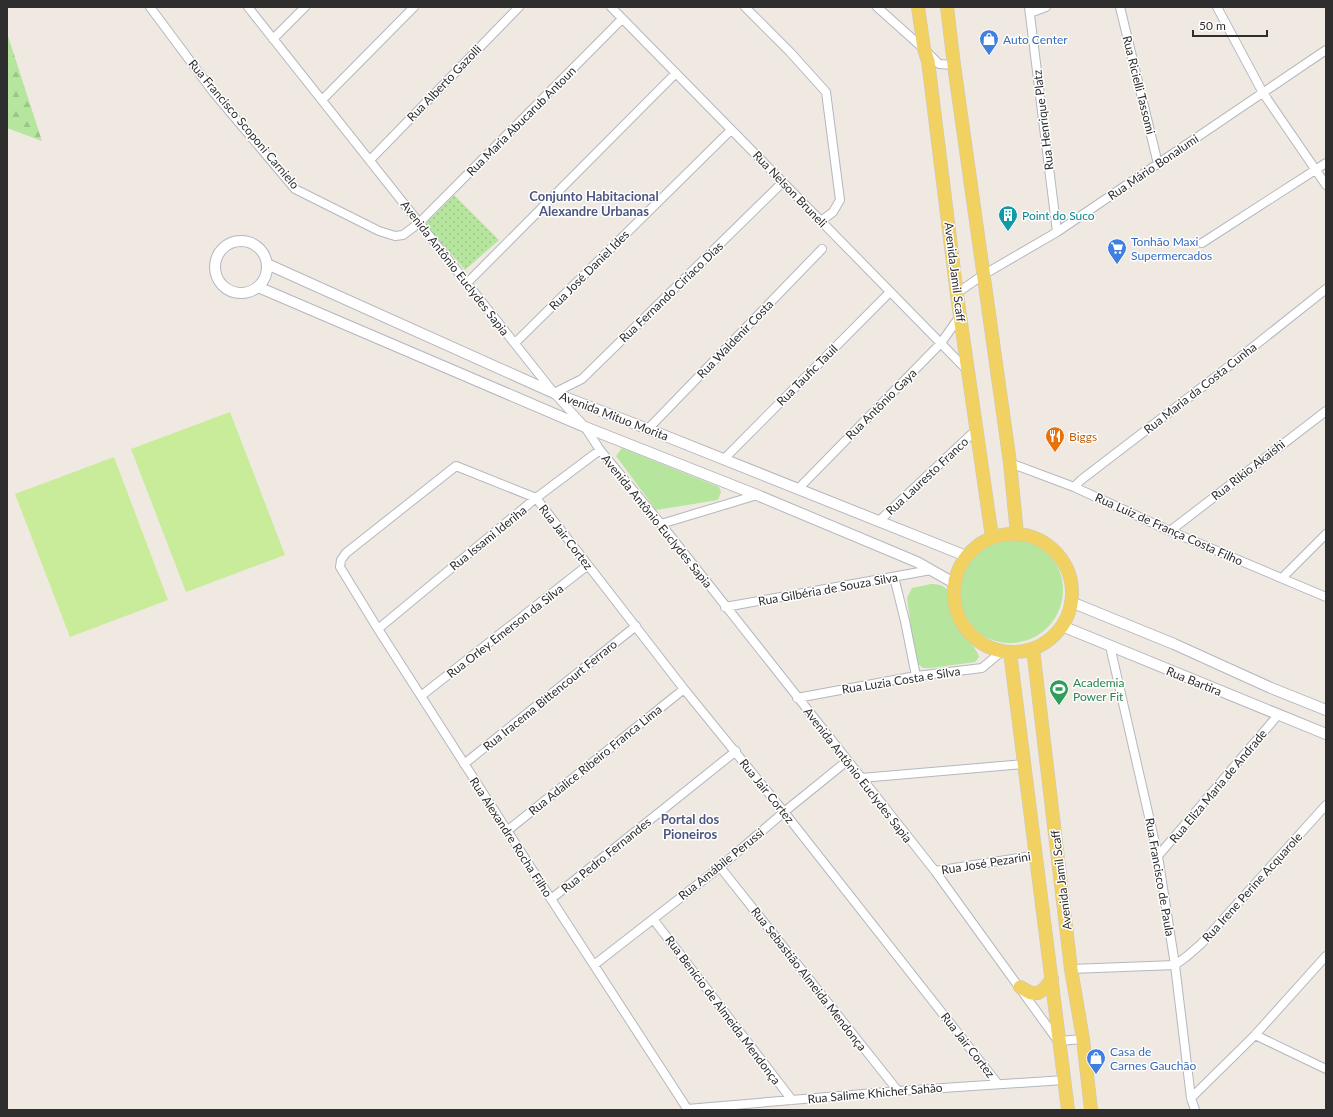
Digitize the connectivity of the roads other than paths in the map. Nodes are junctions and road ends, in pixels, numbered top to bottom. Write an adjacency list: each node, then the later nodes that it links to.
1 (150, 7): 33 (street, Rua Francisco Scoponi Carnielo)
2 (248, 7): 18 (street, Avenida Antônio Euclydes Sapia)
3 (305, 7): 18 (street)
4 (414, 7): 24 (street)
5 (519, 7): 26 (street, Rua Alberto Gazolli)
6 (611, 7): 16 (street, Rua Nelson Bruneli)
7 (745, 7): 17 (street)
8 (756, 7): 17 (street)
9 (877, 7): 19 (street)
10 (918, 7): 19 (main road, Avenida Jamil Scaff)
11 (947, 7): 21 (main road)
12 (1046, 7): 15 (street)
13 (1120, 7): 28 (street, Rua Ricielli Tassomi)
14 (1217, 7): 23 (street)
15 (1030, 10): 34 (street, Rua Henrique Platz)
16 (622, 18): 22 (street, Rua Nelson Bruneli); 33 (street, Rua Maria Abucarub Antoun)
17 (757, 20): 32 (street)
18 (273, 39): 24 (street, Avenida Antônio Euclydes Sapia)
19 (924, 49): 21 (street); 43 (main road, Avenida Jamil Scaff)
20 (1326, 50): 23 (street, Rua Mário Bonalumi)
21 (954, 65): 38 (main road)
22 (676, 73): 25 (street, Rua Nelson Bruneli); 39 (street)
23 (1263, 93): 28 (street, Rua Mário Bonalumi); 29 (street)
24 (322, 100): 26 (street, Avenida Antônio Euclydes Sapia)
25 (731, 130): 30 (street, Rua Nelson Bruneli); 45 (street, Rua José Daniel Ides)
26 (370, 160): 33 (street, Avenida Antônio Euclydes Sapia)
27 (1326, 163): 29 (street)
28 (1158, 164): 34 (street, Rua Mário Bonalumi)
29 (1316, 170): 31 (street); 35 (street)
30 (783, 182): 32 (street, Rua Nelson Bruneli); 48 (street, Rua Fernando Ciríaco Dias)
31 (1326, 185)
32 (821, 221): 42 (street, Rua Nelson Bruneli)
33 (419, 222): 39 (street, Avenida Antônio Euclydes Sapia)
34 (1057, 232): 38 (street, Rua Mário Bonalumi)
35 (1202, 243)
36 (822, 249): 51 (street, Rua Waldenir Costa)
37 (267, 264): 40 (street); 40 (street); 48 (street, Avenida Mituo Morita)
38 (984, 275): 43 (street, Rua Mário Bonalumi); 55 (main road)
39 (467, 283): 45 (street, Avenida Antônio Euclydes Sapia)
40 (258, 287): 50 (street, Avenida Mituo Morita)
41 (1326, 289): 56 (street, Rua Maria da Costa Cunha)
42 (890, 292): 46 (street, Rua Nelson Bruneli); 54 (street, Rua Taufic Tauil)
43 (957, 293): 44 (main road, Avenida Jamil Scaff)
44 (960, 316): 46 (street, Rua Antônio Gaya); 47 (main road, Avenida Jamil Scaff)
45 (515, 343): 48 (street, Avenida Antônio Euclydes Sapia)
46 (941, 343): 47 (street, Rua Nelson Bruneli); 57 (street, Rua Antônio Gaya)
47 (968, 372): 52 (main road, Avenida Jamil Scaff)
48 (554, 393): 50 (street, Avenida Antônio Euclydes Sapia); 51 (street, Avenida Mituo Morita)
49 (1326, 411): 62 (street, Rua Rikio Akaishi)
50 (585, 427): 53 (street, Avenida Antônio Euclydes Sapia); 58 (street, Avenida Mituo Morita)
51 (648, 428): 54 (street, Avenida Mituo Morita)
52 (976, 430): 60 (street, Rua Lauresto Franco); 65 (main road, Avenida Jamil Scaff)
53 (600, 450): 59 (street, Rua Issami Ideriha); 61 (street, Avenida Antônio Euclydes Sapia)
54 (724, 459): 57 (street, Avenida Mituo Morita)
55 (1010, 463): 56 (street, Rua Luiz de França Costa Filho); 63 (main road)
56 (1074, 487): 62 (street, Rua Luiz de França Costa Filho)
57 (798, 489): 60 (street, Avenida Mituo Morita)
58 (757, 495): 61 (street); 68 (street, Avenida Mituo Morita)
59 (536, 498): 67 (street, Rua Jair Cortez); 77 (street, Rua Issami Ideriha); 77 (street, Rua Alexandre Rocha Filho)
60 (879, 521): 66 (street, Avenida Mituo Morita)
61 (661, 524): 74 (street, Avenida Antônio Euclydes Sapia)
62 (1170, 531): 70 (street, Rua Luiz de França Costa Filho)
63 (1017, 534): 65 (main road); 73 (main road)
64 (1326, 534): 70 (street)
65 (992, 537): 66 (main road)
66 (966, 556): 71 (main road)
67 (588, 565): 75 (street, Rua Jair Cortez); 83 (street, Rua Orley Emerson da Silva)
68 (931, 570): 69 (street, Rua Gilbéria de Souza Silva); 71 (street, Avenida Mituo Morita)
69 (894, 577): 74 (street, Rua Gilbéria de Souza Silva); 81 (street)
70 (1282, 578): 72 (street, Rua Luiz de França Costa Filho)
71 (954, 583): 80 (main road)
72 (1326, 597)
73 (1071, 602): 76 (main road); 85 (street, Rua Bartira)
74 (725, 607): 84 (street, Avenida Antônio Euclydes Sapia)
75 (636, 626): 82 (street, Rua Jair Cortez); 90 (street, Rua Iracema Bittencourt Ferraro)
76 (1062, 626): 78 (street, Rua Bartira); 79 (main road)
77 (378, 628): 83 (street, Rua Alexandre Rocha Filho)
78 (1110, 646): 86 (street, Rua Bartira); 97 (street, Rua Francisco de Paula)
79 (1033, 649): 80 (main road); 105 (main road, Avenida Jamil Scaff)
80 (1006, 652): 81 (street, Rua Luzia Costa e Silva); 91 (main road, Avenida Jamil Scaff)
81 (916, 676): 84 (street, Rua Luzia Costa e Silva)
82 (684, 689): 88 (street, Rua Jair Cortez); 95 (street, Rua Adalice Ribeiro Franca Lima)
83 (421, 696): 90 (street, Rua Alexandre Rocha Filho)
84 (797, 698): 89 (street, Avenida Antônio Euclydes Sapia)
85 (1326, 710)
86 (1278, 715): 87 (street, Rua Bartira); 97 (street, Rua Eliza Maria de Andrade)
87 (1326, 734)
88 (736, 751): 94 (street, Rua Jair Cortez); 100 (street, Rua Pedro Fernandes)
89 (847, 761): 92 (street, Avenida Antônio Euclydes Sapia); 94 (street, Rua Amábile Perussi)
90 (464, 764): 95 (street, Rua Alexandre Rocha Filho)
91 (1025, 764): 92 (street); 96 (main road, Avenida Jamil Scaff)
92 (861, 778): 99 (street, Avenida Antônio Euclydes Sapia)
93 (1326, 805): 104 (street, Rua Irene Perine Acquarole)
94 (784, 812): 98 (street, Rua Amábile Perussi); 113 (street, Rua Jair Cortez)
95 (507, 831): 100 (street, Rua Alexandre Rocha Filho)
96 (1037, 855): 99 (street, Rua José Pezarini); 106 (main road, Avenida Jamil Scaff)
97 (1158, 856): 104 (street, Rua Francisco de Paula)
98 (720, 867): 101 (street, Rua Amábile Perussi); 114 (street, Rua Sebastião Almeida Mendonça)
99 (934, 871): 107 (street, Avenida Antônio Euclydes Sapia)
100 (550, 899): 103 (street, Rua Alexandre Rocha Filho)
101 (653, 919): 103 (street, Rua Amábile Perussi); 116 (street, Rua Benício de Almeida Mendonça)
102 (1325, 959): 108 (street)
103 (594, 965): 117 (street, Rua Alexandre Rocha Filho)
104 (1175, 965): 105 (street); 115 (street, Rua Francisco de Paula)
105 (1071, 968): 109 (main road, Avenida Jamil Scaff)
106 (1052, 979): 107 (main road); 110 (main road, Avenida Jamil Scaff)
107 (1020, 987): 110 (street, Avenida Antônio Euclydes Sapia)
108 (1255, 1035): 111 (street); 115 (street)
109 (1082, 1039): 110 (street); 119 (main road, Avenida Jamil Scaff)
110 (1058, 1041): 112 (main road, Avenida Jamil Scaff)
111 (1326, 1069)
112 (1064, 1080): 113 (street, Rua Salime Khichef Sahão); 118 (main road, Avenida Jamil Scaff)
113 (998, 1084): 114 (street, Rua Salime Khichef Sahão)
114 (898, 1091): 116 (street, Rua Salime Khichef Sahão)
115 (1191, 1098): 120 (street, Rua Francisco de Paula)
116 (792, 1100): 117 (street, Rua Salime Khichef Sahão)
117 (688, 1110)
118 (1068, 1110)
119 (1091, 1110)
120 (1195, 1110)

